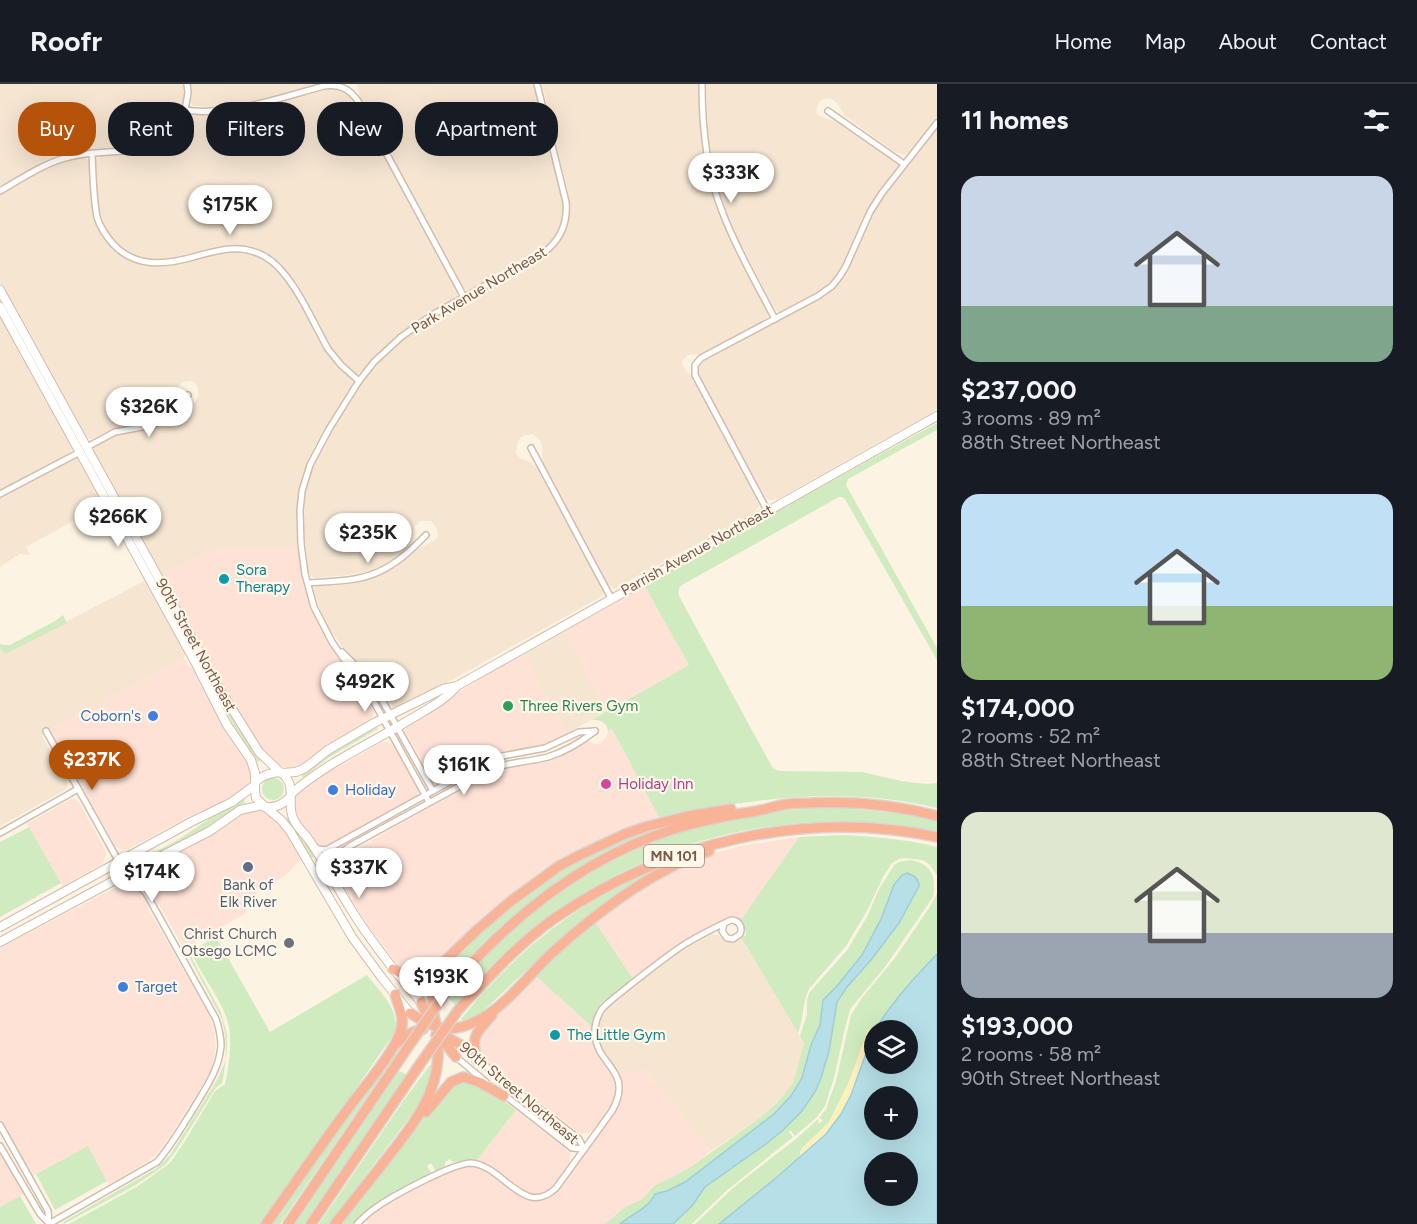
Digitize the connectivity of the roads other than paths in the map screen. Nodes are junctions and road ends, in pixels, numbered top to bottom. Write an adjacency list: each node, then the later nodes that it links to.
1 (187, 84): 4 (street)
2 (537, 84): 13 (street, Park Avenue Northeast)
3 (702, 84): 15 (street)
4 (186, 102)
5 (194, 111): 13 (street)
6 (828, 111): 10 (street)
7 (937, 123): 10 (street)
8 (75, 156): 11 (street)
9 (92, 156): 16 (street)
10 (904, 164): 15 (street)
11 (0, 191)
12 (0, 290): 20 (main road, 90th Street Northeast)
13 (464, 297): 16 (street, Park Avenue Northeast)
14 (0, 308): 20 (main road, 90th Street Northeast)
15 (775, 319): 22 (street)
16 (359, 381): 24 (street, Park Avenue Northeast)
17 (188, 395): 20 (street)
18 (937, 416): 22 (main road, Parrish Avenue Northeast)
19 (531, 448): 25 (street)
20 (83, 450): 21 (street); 30 (main road, 90th Street Northeast); 31 (main road, 90th Street Northeast)
21 (0, 494)
22 (767, 510): 25 (main road, Parrish Avenue Northeast)
23 (426, 535): 24 (street)
24 (308, 583): 27 (street, Park Avenue Northeast)
25 (611, 598): 26 (main road, Parrish Avenue Northeast)
26 (457, 686): 27 (main road, Parrish Avenue Northeast); 28 (main road, Parrish Avenue Northeast)
27 (387, 718): 28 (street, Park Avenue Northeast); 30 (main road, Parrish Avenue Northeast)
28 (393, 729): 33 (street); 34 (main road, Parrish Avenue Northeast); 35 (street)
29 (46, 731): 32 (street)
30 (281, 773): 31 (main road); 34 (main road)
31 (255, 784): 38 (main road); 46 (main road)
32 (78, 789): 42 (street); 46 (street)
33 (432, 790): 35 (street); 36 (street); 36 (street)
34 (292, 794): 38 (main road); 44 (main road)
35 (425, 794): 37 (street); 44 (street)
36 (437, 797): 37 (street)
37 (429, 802): 47 (street)
38 (264, 806): 45 (main road); 55 (main road)
39 (772, 808): 40 (highway, MN 101); 53 (highway); 71 (highway, MN 101, bridge)
40 (937, 816)
41 (792, 830): 43 (highway, MN 101); 57 (highway); 72 (highway, MN 101, bridge)
42 (0, 833)
43 (937, 837)
44 (314, 848): 47 (main road)
45 (153, 861): 48 (main road); 49 (street)
46 (119, 862): 48 (main road); 51 (main road)
47 (326, 869): 54 (main road)
48 (119, 878): 49 (street); 52 (main road)
49 (146, 893): 69 (street)
50 (724, 924): 68 (street)
51 (0, 927)
52 (0, 942)
53 (456, 952): 54 (highway); 59 (highway)
54 (393, 969): 56 (main road)
55 (395, 994): 58 (main road); 61 (highway)
56 (421, 1002): 59 (highway)
57 (501, 1005): 59 (highway); 63 (highway)
58 (410, 1013): 59 (highway)
59 (435, 1029): 60 (highway); 61 (highway); 62 (highway); 66 (highway)
60 (461, 1045): 63 (street, 90th Street Northeast)
61 (389, 1053): 70 (highway)
62 (456, 1057): 64 (street, 90th Street Northeast)
63 (477, 1060): 68 (street, 90th Street Northeast)
64 (504, 1096): 66 (highway); 68 (street, 90th Street Northeast)
65 (0, 1125): 69 (street)
66 (414, 1125): 73 (highway)
67 (0, 1146): 69 (street)
68 (584, 1149): 74 (street)
69 (49, 1224)
70 (266, 1224)
71 (288, 1224)
72 (311, 1224)
73 (334, 1224)
74 (357, 1224)

